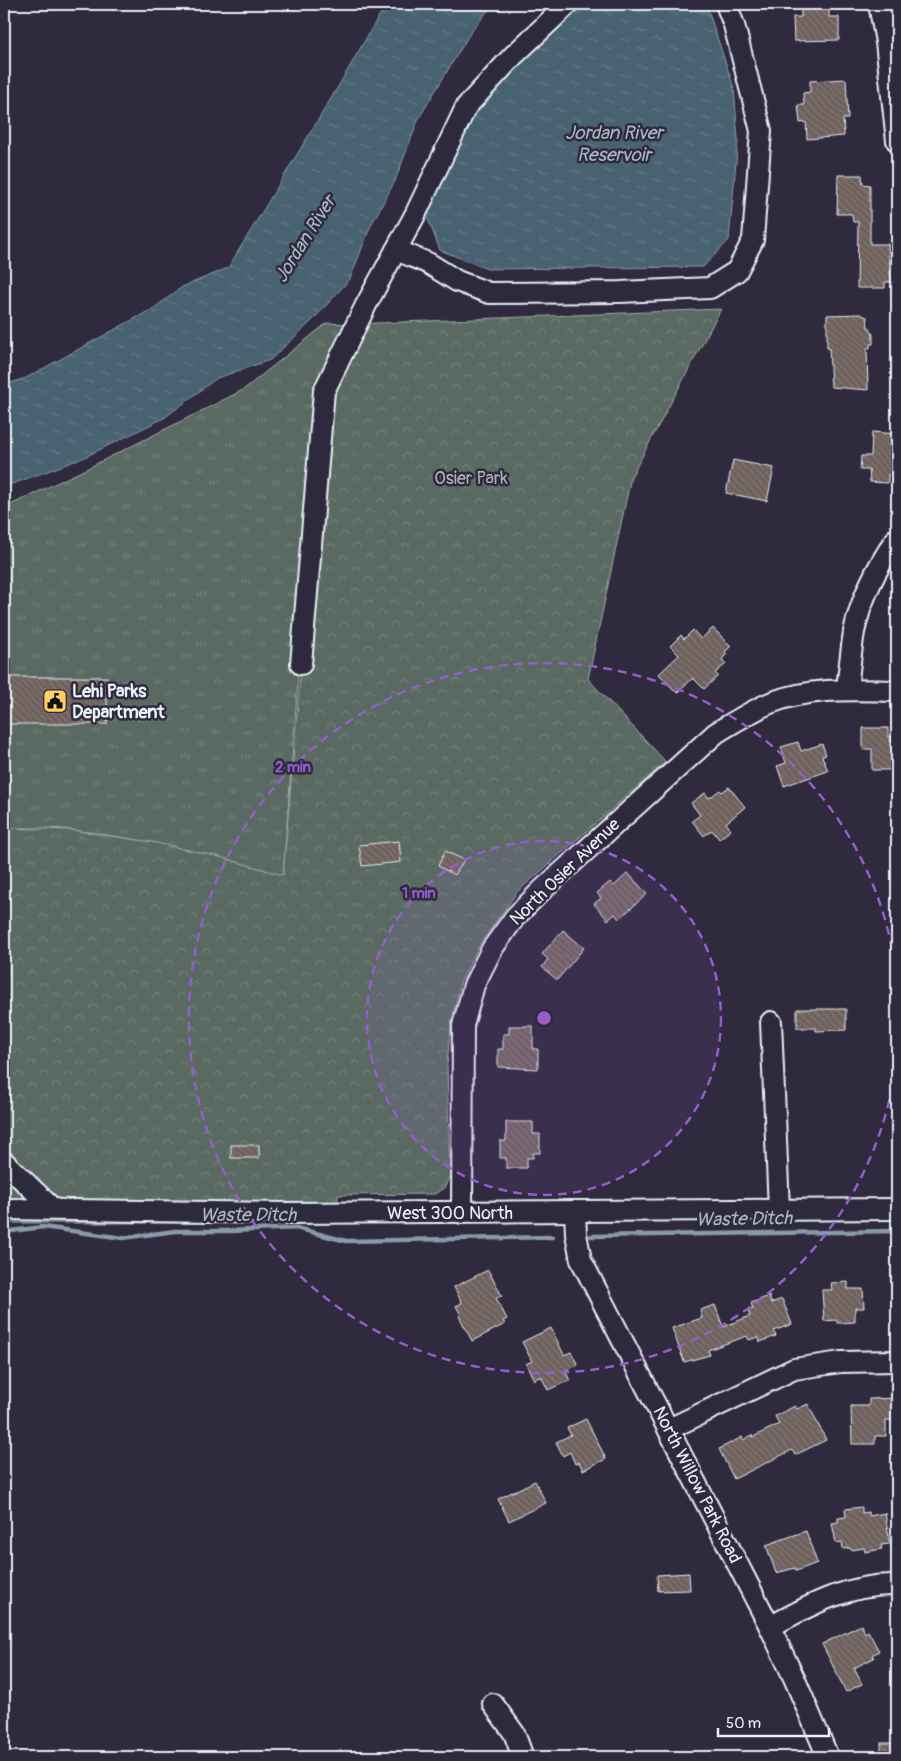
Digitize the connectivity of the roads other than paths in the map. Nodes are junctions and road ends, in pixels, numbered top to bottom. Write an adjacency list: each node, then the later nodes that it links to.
1 (568, 4): 5 (street)
2 (726, 4): 5 (street)
3 (879, 4): 4 (street)
4 (897, 141)
5 (396, 250): 7 (street)
6 (897, 538): 8 (street)
7 (301, 664)
8 (847, 690): 9 (street, North Osier Avenue); 17 (street, North Osier Avenue)
9 (897, 691)
10 (772, 1022): 15 (street)
11 (4, 1162): 13 (street)
12 (4, 1209): 13 (street, West 300 North)
13 (53, 1209): 17 (street, West 300 North)
14 (897, 1209): 15 (street, West 300 North)
15 (779, 1210): 16 (street, West 300 North)
16 (575, 1212): 17 (street, West 300 North); 19 (street, North Willow Park Road)
17 (462, 1213)
18 (897, 1361): 19 (street)
19 (669, 1429): 21 (street, North Willow Park Road)
20 (897, 1585): 21 (street)
21 (770, 1626): 24 (street, North Willow Park Road)
22 (493, 1704): 23 (street)
23 (523, 1757)
24 (828, 1757)

